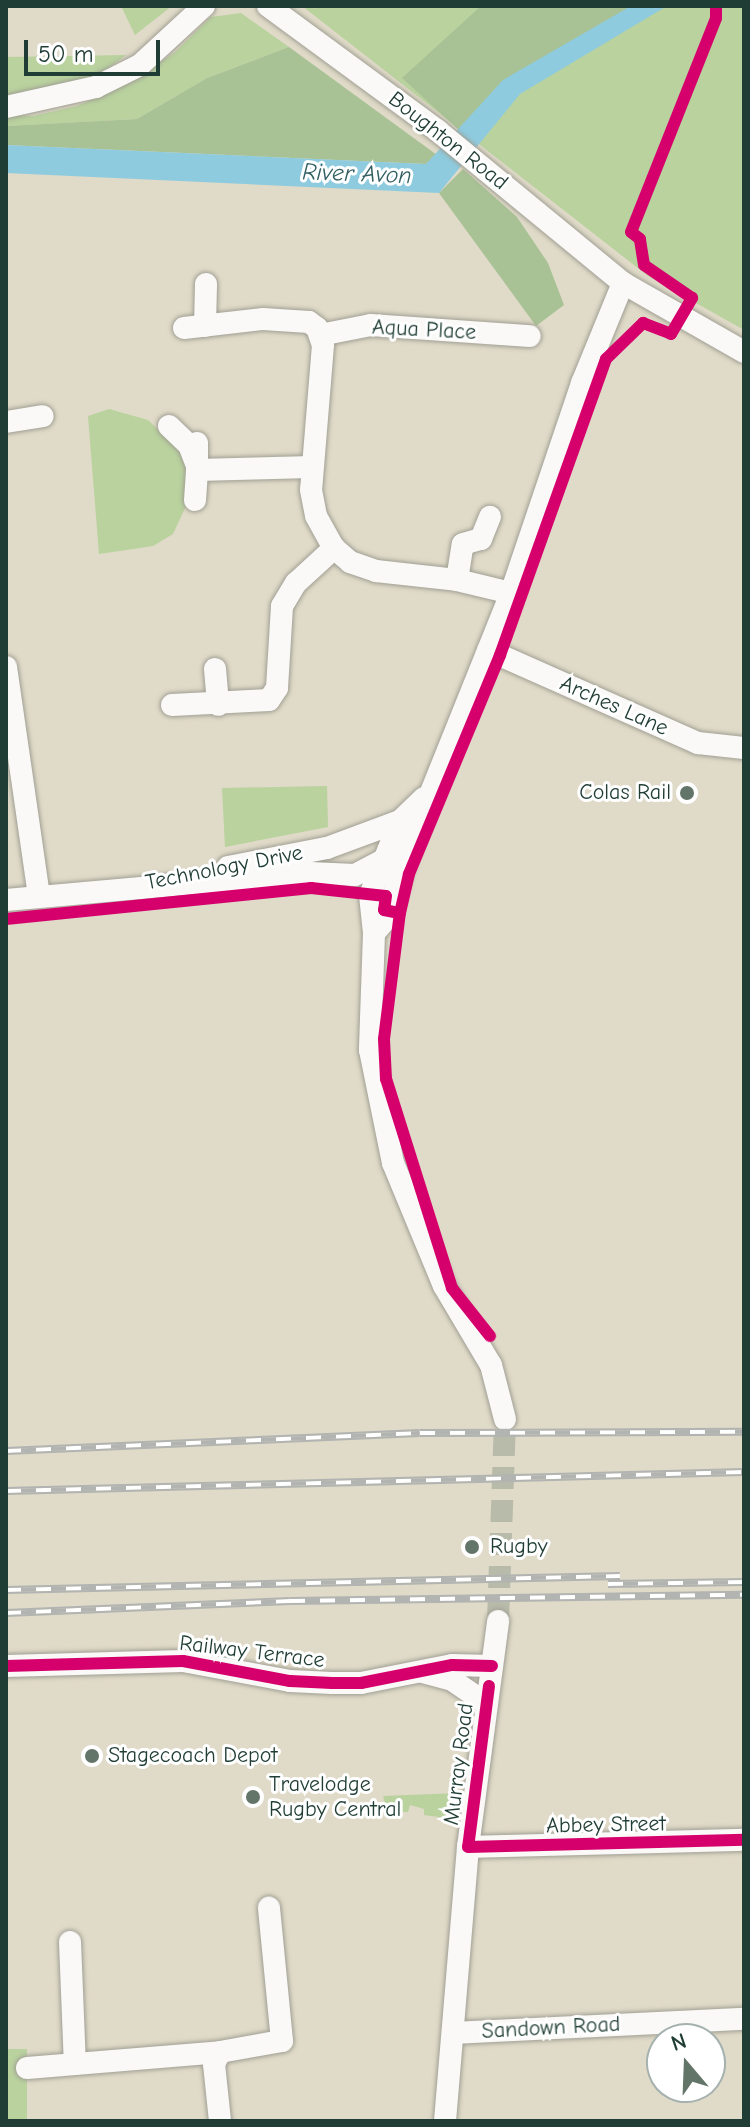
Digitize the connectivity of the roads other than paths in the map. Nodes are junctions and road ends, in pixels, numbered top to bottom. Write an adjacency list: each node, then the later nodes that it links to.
1 (204, 6): 3 (street)
2 (268, 6): 4 (street, Boughton Road)
3 (6, 107)
4 (623, 283): 8 (street, Boughton Road); 18 (street)
5 (206, 284): 6 (street)
6 (320, 335): 7 (street, Aqua Place); 13 (street)
7 (530, 336)
8 (744, 352)
9 (43, 416): 10 (street)
10 (6, 422)
11 (169, 426): 12 (street)
12 (197, 459): 13 (street); 14 (street)
13 (312, 467): 16 (street)
14 (195, 500)
15 (490, 517): 17 (street)
16 (334, 548): 17 (street); 23 (street)
17 (457, 580): 18 (street)
18 (511, 593): 19 (street)
19 (488, 650): 25 (street, Arches Lane); 26 (street)
20 (6, 667): 24 (street)
21 (215, 669): 23 (street)
22 (172, 705): 23 (street)
23 (218, 705)
24 (9, 707): 32 (street)
25 (744, 748)
26 (407, 828): 27 (street, Technology Drive); 28 (street)
27 (322, 848): 28 (street); 30 (street, Technology Drive)
28 (390, 869): 29 (street); 31 (street); 34 (street)
29 (355, 875): 30 (street, Technology Drive); 31 (street)
30 (133, 886): 32 (street, Technology Drive)
31 (370, 895): 34 (street)
32 (39, 897): 33 (street, Technology Drive)
33 (6, 900)
34 (374, 933): 35 (street)
35 (505, 1419)
36 (498, 1621): 39 (street, Murray Road)
37 (6, 1666): 38 (street, Railway Terrace)
38 (422, 1672): 39 (street, Railway Terrace); 39 (street, Railway Terrace)
39 (489, 1685): 41 (street, Murray Road)
40 (744, 1840): 41 (street, Abbey Street)
41 (468, 1847): 45 (street, Murray Road)
42 (269, 1908): 46 (street)
43 (70, 1942): 47 (street)
44 (744, 2019): 45 (street, Sandown Road)
45 (453, 2033): 50 (street, Murray Road)
46 (220, 2052): 47 (street); 49 (street)
47 (75, 2064): 48 (street)
48 (27, 2068)
49 (220, 2121)
50 (445, 2121)

